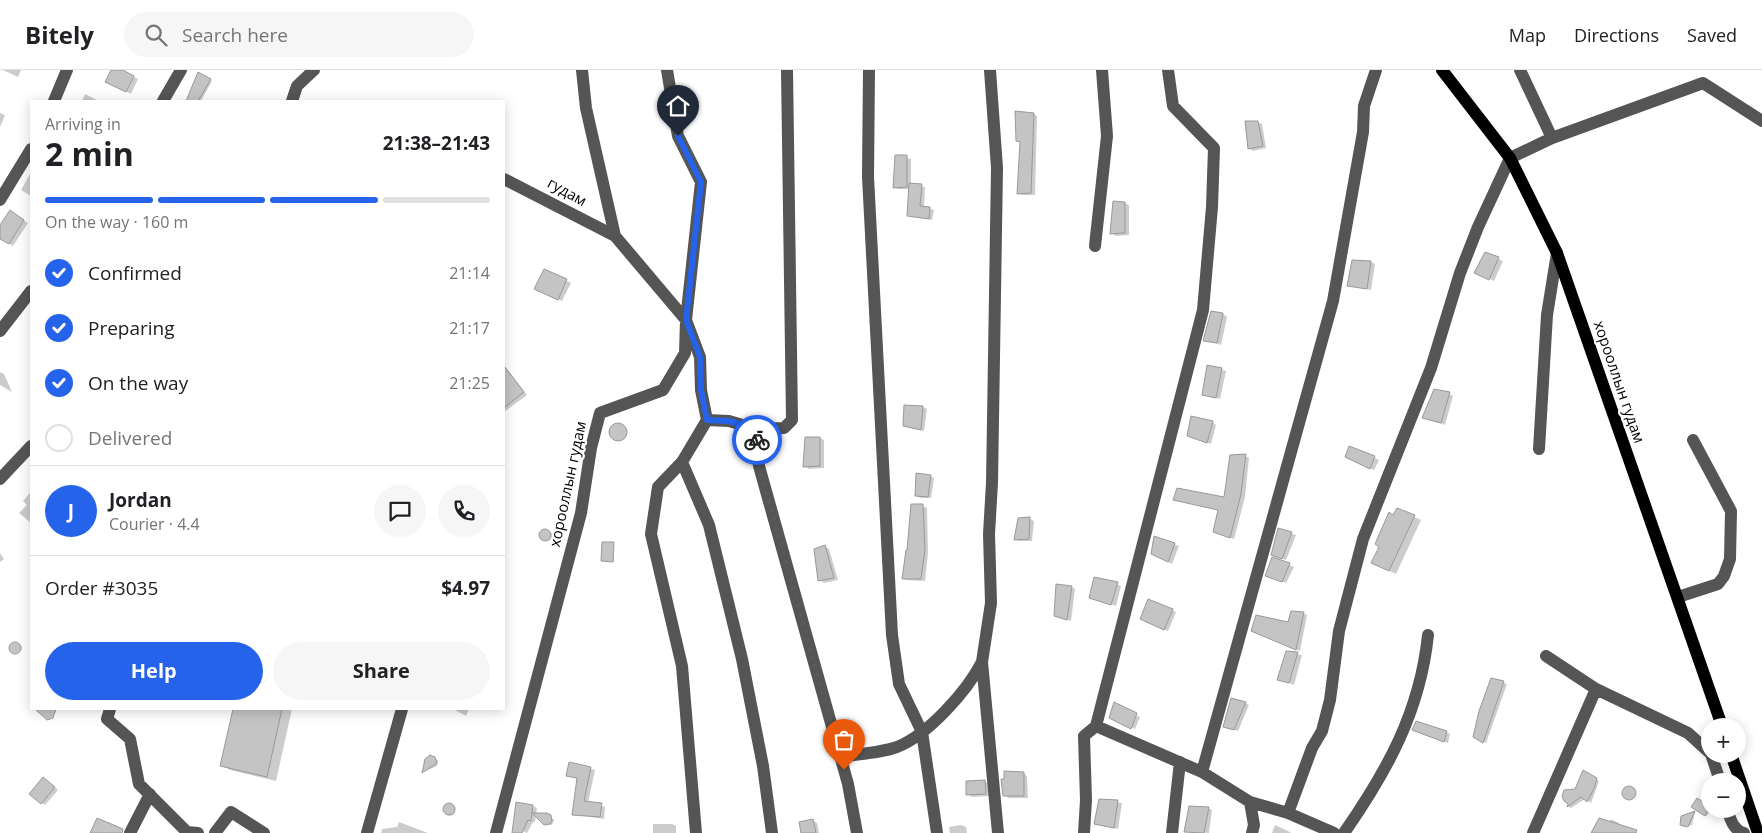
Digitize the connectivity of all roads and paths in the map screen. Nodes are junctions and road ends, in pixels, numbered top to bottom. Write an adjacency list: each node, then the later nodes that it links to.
1 (68, 70): 14 (street)
2 (181, 70): 15 (street)
3 (314, 70): 16 (street)
4 (582, 70): 23 (street)
5 (668, 70): 27 (street, хорооллын гудам)
6 (787, 70): 30 (street)
7 (869, 70): 45 (street)
8 (990, 70): 39 (street)
9 (1102, 70): 24 (street)
10 (1168, 70): 44 (street)
11 (1376, 70): 50 (street)
12 (1442, 70): 20 (main road, хорооллын гудам)
13 (1520, 70): 18 (street)
14 (54, 100)
15 (165, 100)
16 (292, 100)
17 (1762, 121): 18 (street)
18 (1552, 138): 20 (street)
19 (30, 151): 22 (street)
20 (1510, 158): 25 (main road, хорооллын гудам); 53 (street)
21 (505, 179): 23 (street, гудам)
22 (0, 200)
23 (615, 236): 27 (street)
24 (1095, 246)
25 (1557, 253): 33 (street); 36 (main road, хорооллын гудам)
26 (30, 292): 28 (street)
27 (686, 320): 29 (street); 60 (street, хорооллын гудам)
28 (0, 332)
29 (707, 420): 30 (street); 34 (street)
30 (756, 429): 47 (street)
31 (1693, 440): 36 (street)
32 (30, 447): 35 (street)
33 (1539, 449)
34 (682, 462): 61 (street); 62 (street)
35 (0, 479)
36 (1678, 597): 43 (main road, хорооллын гудам)
37 (1428, 635): 70 (street)
38 (1546, 656): 40 (street)
39 (982, 662): 45 (street); 65 (street)
40 (1596, 689): 46 (street); 71 (street)
41 (110, 710): 51 (street)
42 (402, 710): 59 (street)
43 (1719, 718)
44 (1096, 726): 48 (street); 66 (street)
45 (922, 732): 47 (street); 64 (street)
46 (1701, 745)
47 (840, 757): 63 (street)
48 (1180, 762): 50 (street); 67 (street)
49 (1734, 763): 73 (main road)
50 (1202, 772): 52 (street)
51 (150, 794): 55 (street); 56 (street)
52 (1250, 802): 53 (street); 68 (street)
53 (1288, 814): 69 (street)
54 (1730, 818): 72 (street)
55 (130, 833)
56 (198, 833)
57 (214, 833): 58 (street)
58 (264, 833)
59 (367, 833)
60 (496, 833)
61 (696, 833)
62 (772, 833)
63 (857, 833)
64 (937, 833)
65 (998, 833)
66 (1084, 833)
67 (1172, 833)
68 (1252, 833)
69 (1334, 833)
70 (1344, 833)
71 (1533, 833)
72 (1744, 833)
73 (1758, 833)

